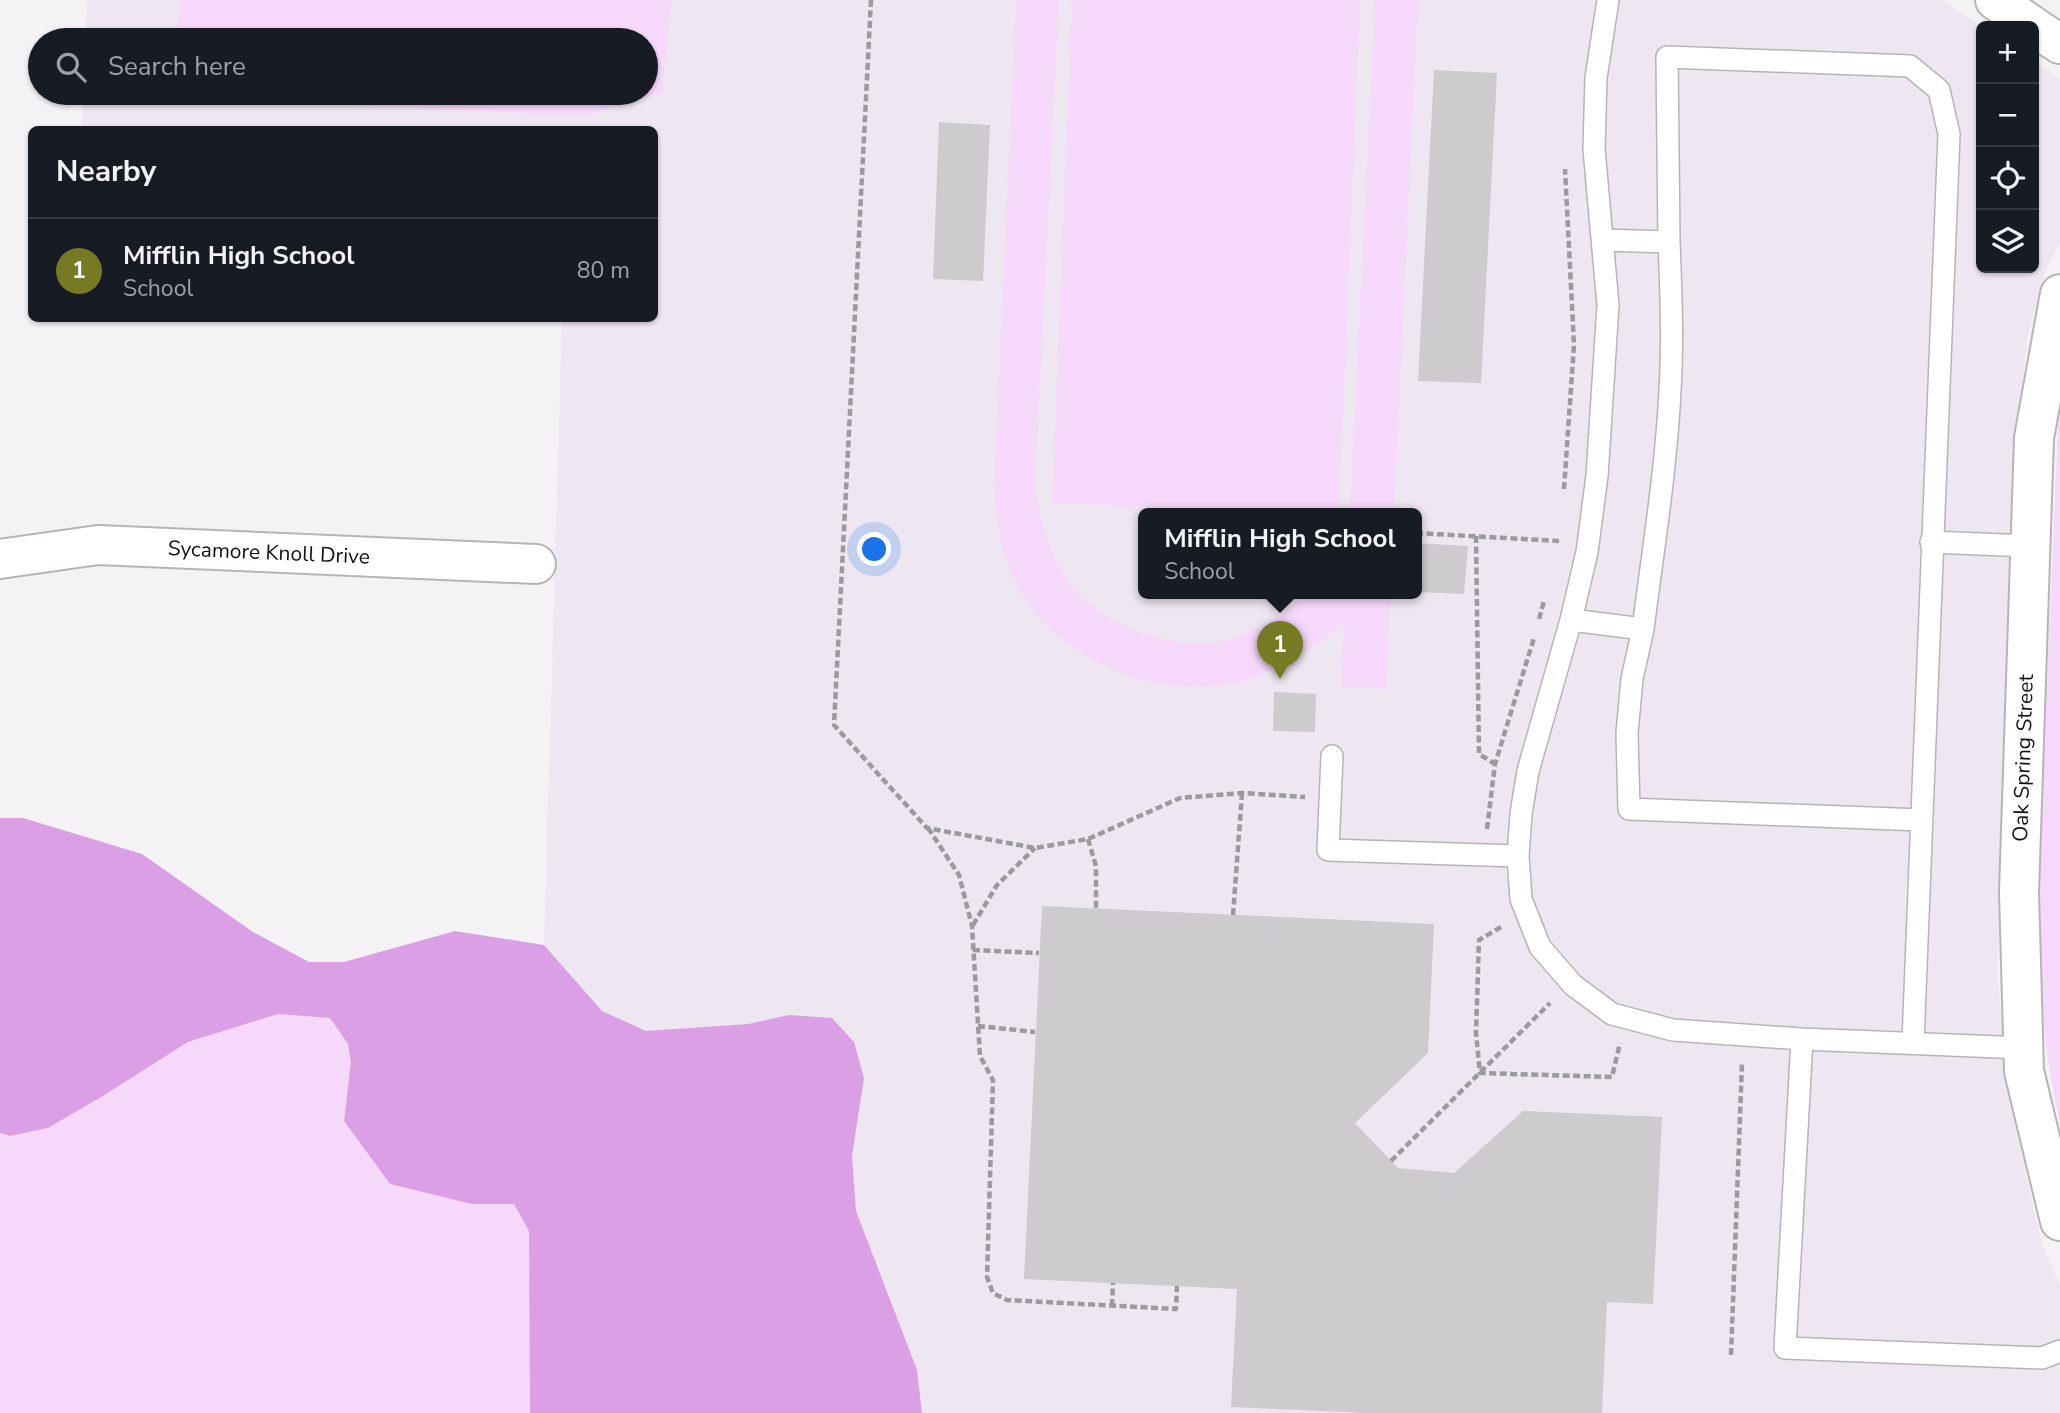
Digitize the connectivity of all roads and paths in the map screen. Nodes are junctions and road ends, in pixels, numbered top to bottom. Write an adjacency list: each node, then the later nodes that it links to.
1 (872, 0): 27 (path)
2 (1608, 0): 8 (lane)
3 (1995, 0): 4 (street)
4 (2026, 21)
5 (2039, 29): 6 (street)
6 (2060, 44)
7 (1565, 164): 11 (path)
8 (1602, 240): 9 (lane); 20 (lane)
9 (1669, 242): 14 (lane); 21 (lane)
10 (2060, 294): 15 (street, Oak Spring Street)
11 (1563, 500)
12 (1422, 533): 13 (path)
13 (1476, 536): 16 (path); 23 (path)
14 (1931, 542): 15 (lane); 26 (lane)
15 (2029, 546): 50 (street, Oak Spring Street)
16 (1556, 553)
17 (0, 559): 18 (street, Sycamore Knoll Drive)
18 (536, 564)
19 (1546, 589): 23 (path)
20 (1571, 620): 21 (lane); 31 (lane)
21 (1643, 629): 26 (lane)
22 (1332, 756): 25 (lane)
23 (1495, 764): 30 (path)
24 (1242, 793): 25 (path); 28 (path); 33 (path)
25 (1330, 800): 30 (lane)
26 (1921, 820): 47 (lane)
27 (927, 828): 29 (path); 35 (path)
28 (1088, 839): 29 (path); 32 (path)
29 (1035, 848): 35 (path)
30 (1484, 855): 31 (lane)
31 (1518, 856): 45 (lane)
32 (1096, 908)
33 (1233, 915)
34 (1497, 918): 36 (path)
35 (972, 926): 38 (path)
36 (1501, 927): 37 (path); 52 (path)
37 (1507, 938)
38 (973, 950): 39 (path); 43 (path)
39 (1039, 953)
40 (1541, 993): 41 (path)
41 (1550, 1003): 42 (path); 52 (path)
42 (1558, 1013)
43 (978, 1026): 44 (path); 57 (path)
44 (1035, 1032)
45 (1801, 1038): 47 (lane); 58 (lane)
46 (1612, 1039): 48 (path)
47 (1913, 1042): 50 (lane)
48 (1620, 1043): 49 (path); 52 (path)
49 (1630, 1046)
50 (2024, 1048): 54 (street, Oak Spring Street)
51 (1730, 1061): 59 (path)
52 (1479, 1073): 53 (path)
53 (1391, 1161)
54 (2060, 1221)
55 (1113, 1283): 57 (path)
56 (1177, 1286): 57 (path)
57 (1112, 1306)
58 (2060, 1352)
59 (1731, 1355)

